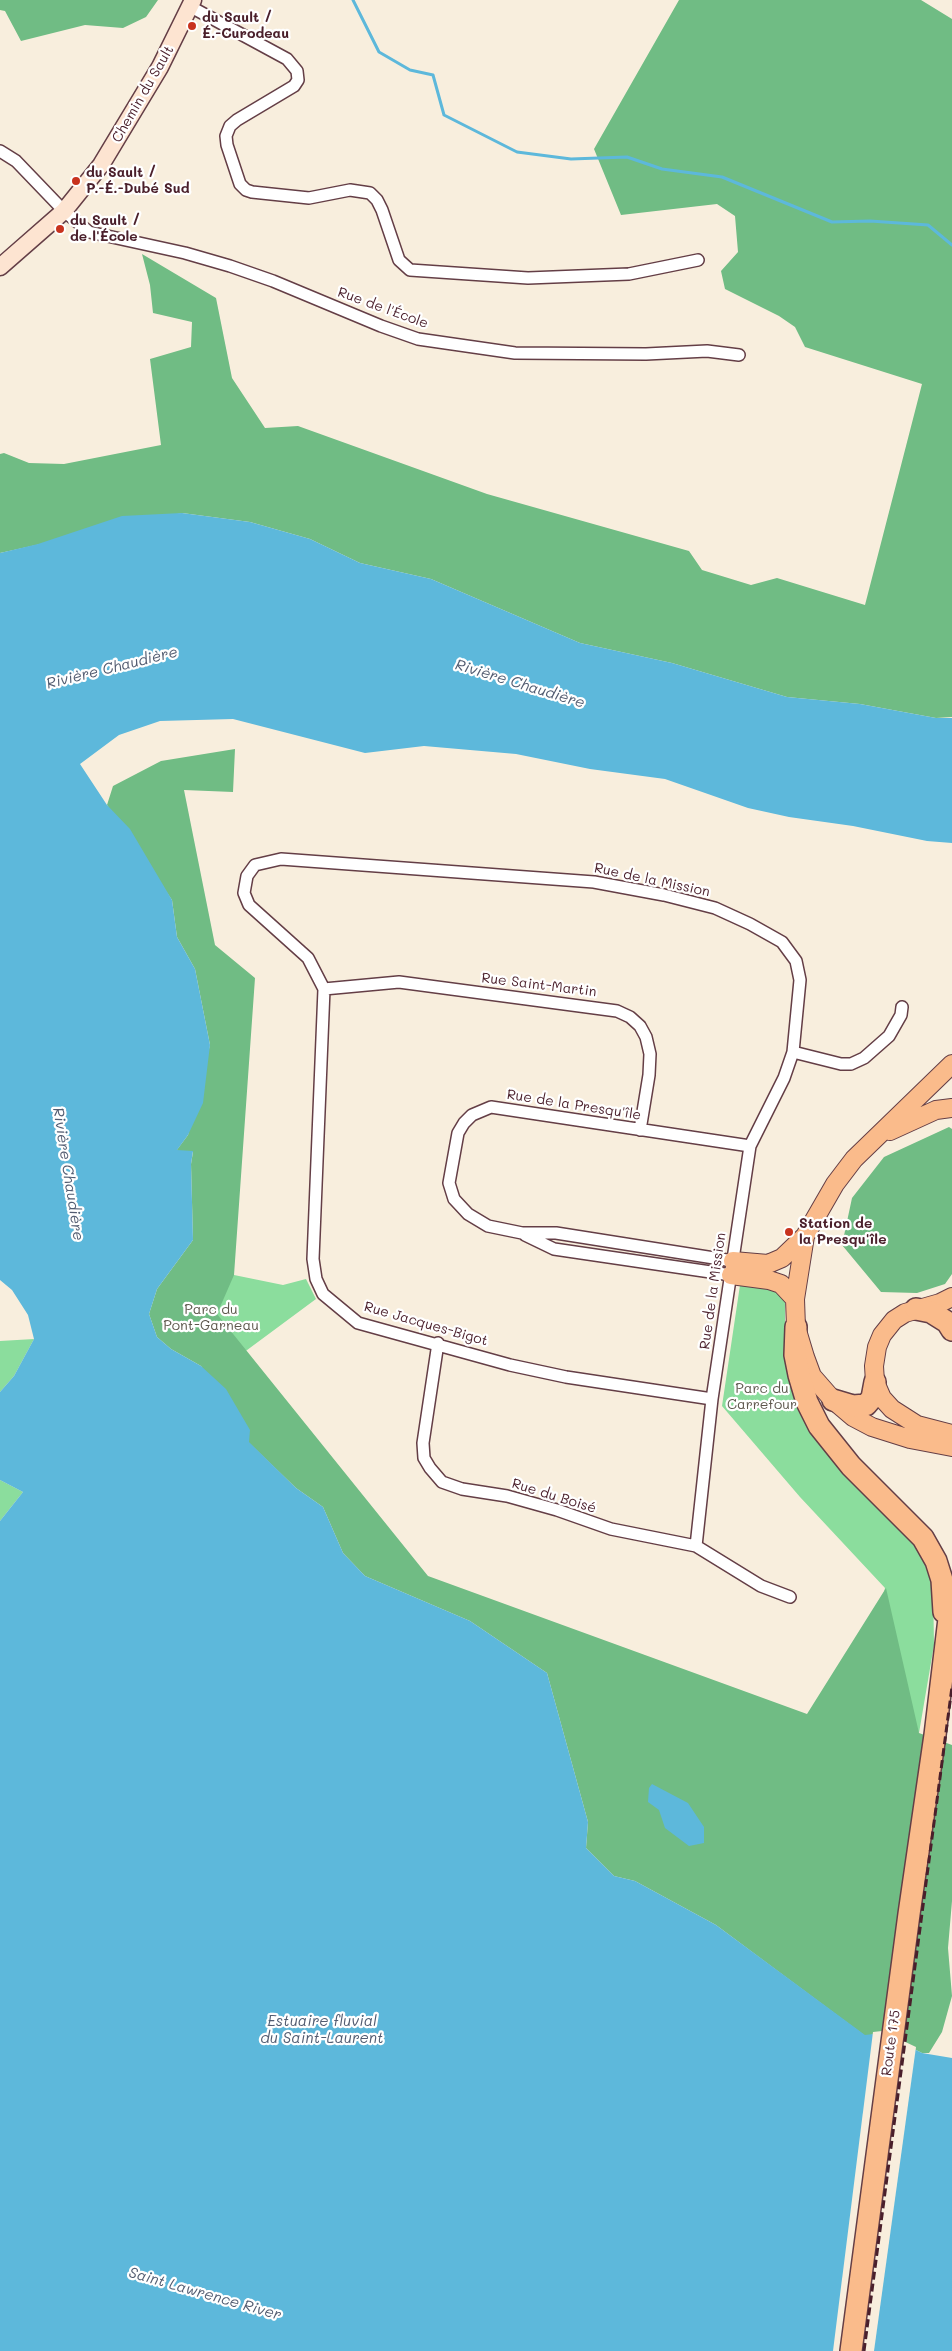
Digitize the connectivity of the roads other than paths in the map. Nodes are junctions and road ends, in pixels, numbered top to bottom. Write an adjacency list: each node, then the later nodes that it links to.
1 (192, 4): 3 (street, Chemin du Sault); 4 (street)
2 (0, 151): 3 (street, Rue de l'École)
3 (64, 211): 5 (street, Chemin du Sault); 6 (street, Rue de l'École)
4 (698, 260)
5 (0, 267)
6 (739, 355)
7 (324, 989): 9 (street, Rue de la Mission); 12 (street, Rue Saint-Martin); 22 (street, Rue Jacques-Bigot)
8 (902, 1007): 9 (street)
9 (793, 1052): 14 (street, Rue de la Mission)
10 (952, 1064): 13 (main road)
11 (952, 1108): 13 (main road)
12 (640, 1130): 14 (street, Rue de la Presqu'île); 16 (street, Rue de la Presqu'île)
13 (874, 1140): 15 (main road)
14 (750, 1146): 16 (street, Rue de la Mission)
15 (805, 1236): 16 (main road); 18 (main road)
16 (732, 1268): 18 (main road); 24 (street, Rue de la Mission)
17 (952, 1297): 19 (main road)
18 (795, 1298): 20 (main road)
19 (916, 1309): 21 (highway); 23 (main road)
20 (796, 1327): 25 (main road); 31 (highway)
21 (952, 1330)
22 (438, 1343): 24 (street, Rue Jacques-Bigot); 28 (street, Rue du Boisé)
23 (875, 1382): 25 (highway); 26 (main road)
24 (712, 1400): 28 (street, Rue de la Mission)
25 (833, 1400): 27 (main road)
26 (952, 1434)
27 (952, 1447)
28 (696, 1546): 30 (street, Rue du Boisé)
29 (952, 1594): 31 (highway)
30 (790, 1597)
31 (945, 1640): 32 (highway, Route 175)
32 (851, 2351)

